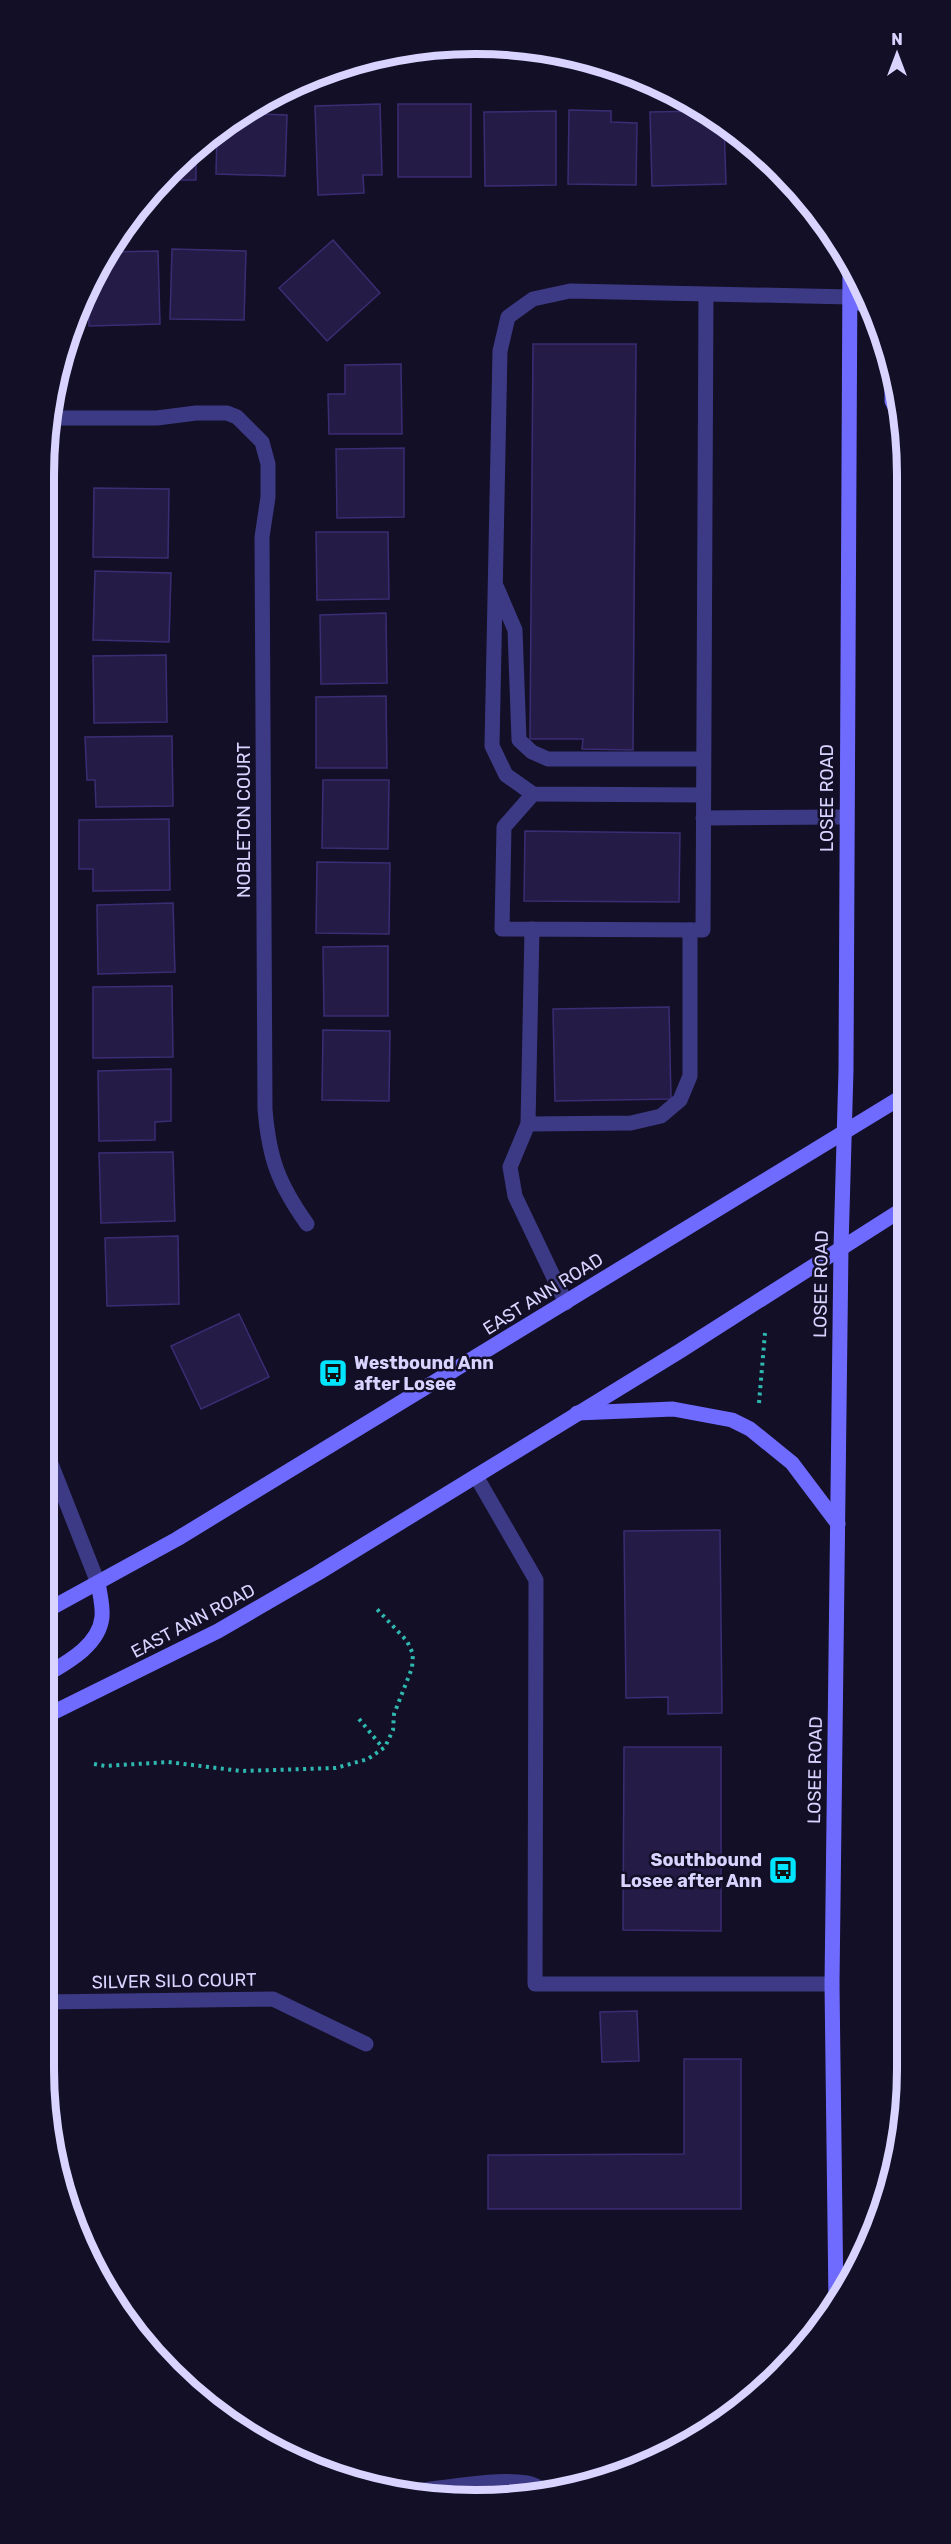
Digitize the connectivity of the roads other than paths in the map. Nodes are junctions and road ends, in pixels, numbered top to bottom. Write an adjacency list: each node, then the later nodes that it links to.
1 (850, 282): 3 (main road, LOSEE ROAD)
2 (706, 295): 3 (street); 6 (street); 7 (street)
3 (850, 297): 4 (main road); 10 (main road, LOSEE ROAD)
4 (860, 303)
5 (58, 418): 18 (street, NOBLETON COURT)
6 (496, 585): 7 (street); 8 (street)
7 (702, 759): 9 (street)
8 (533, 794): 9 (street); 12 (street)
9 (703, 795): 11 (street)
10 (846, 817): 11 (street); 16 (main road, LOSEE ROAD)
11 (703, 818): 13 (street)
12 (532, 929): 13 (street); 15 (street)
13 (690, 930): 15 (street)
14 (897, 1100): 16 (main road, EAST ANN ROAD)
15 (528, 1124): 20 (street)
16 (844, 1133): 19 (main road, LOSEE ROAD); 20 (main road, EAST ANN ROAD)
17 (897, 1213): 19 (main road, EAST ANN ROAD)
18 (307, 1224)
19 (841, 1247): 21 (main road, EAST ANN ROAD); 24 (main road, LOSEE ROAD)
20 (566, 1303): 25 (main road, EAST ANN ROAD)
21 (576, 1413): 23 (main road, EAST ANN ROAD); 24 (main road)
22 (54, 1471): 25 (street)
23 (476, 1476): 28 (main road, EAST ANN ROAD); 29 (street)
24 (838, 1524): 29 (main road, LOSEE ROAD)
25 (99, 1583): 26 (main road, EAST ANN ROAD); 27 (main road)
26 (54, 1607)
27 (54, 1670)
28 (54, 1712)
29 (832, 1984): 32 (main road, LOSEE ROAD)
30 (54, 2002): 31 (street, SILVER SILO COURT)
31 (366, 2043)
32 (836, 2287)
33 (534, 2486): 34 (street)
34 (446, 2489)

